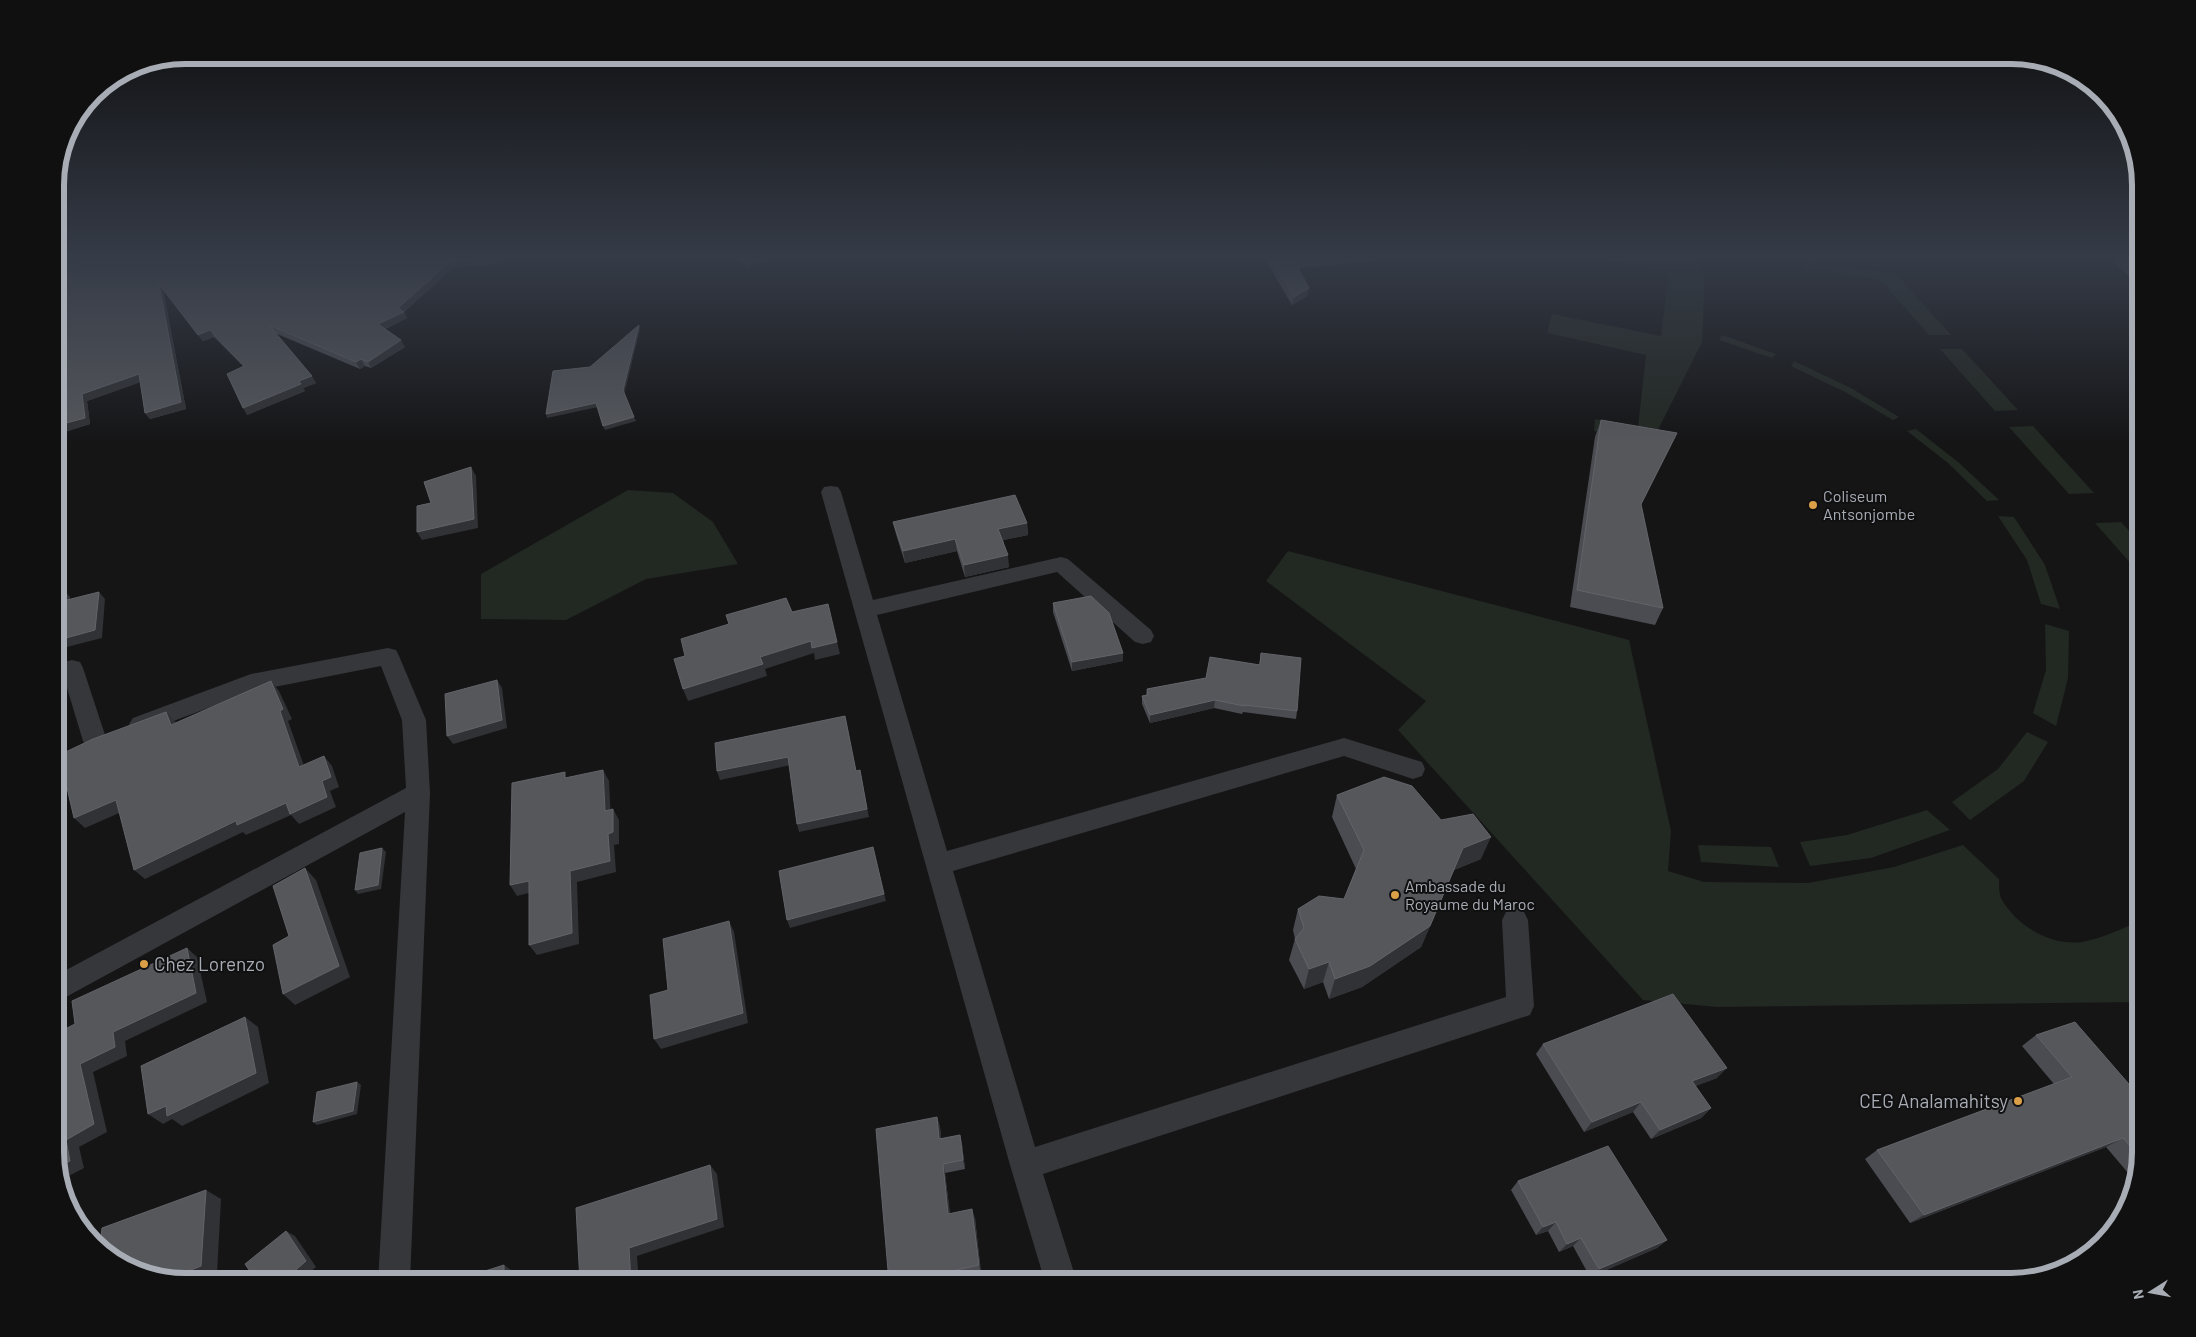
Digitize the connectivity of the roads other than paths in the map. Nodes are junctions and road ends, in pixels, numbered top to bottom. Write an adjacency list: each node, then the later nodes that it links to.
1 (831, 492): 2 (street)
2 (865, 610): 3 (street); 9 (street)
3 (1143, 636)
4 (72, 668): 5 (street)
5 (110, 736): 6 (street); 8 (street)
6 (71, 753)
7 (1413, 769): 9 (street)
8 (418, 793): 11 (street); 13 (street)
9 (938, 864): 12 (street)
10 (1515, 920): 12 (street)
11 (64, 985)
12 (1025, 1165): 14 (street)
13 (394, 1273)
14 (1059, 1273)

